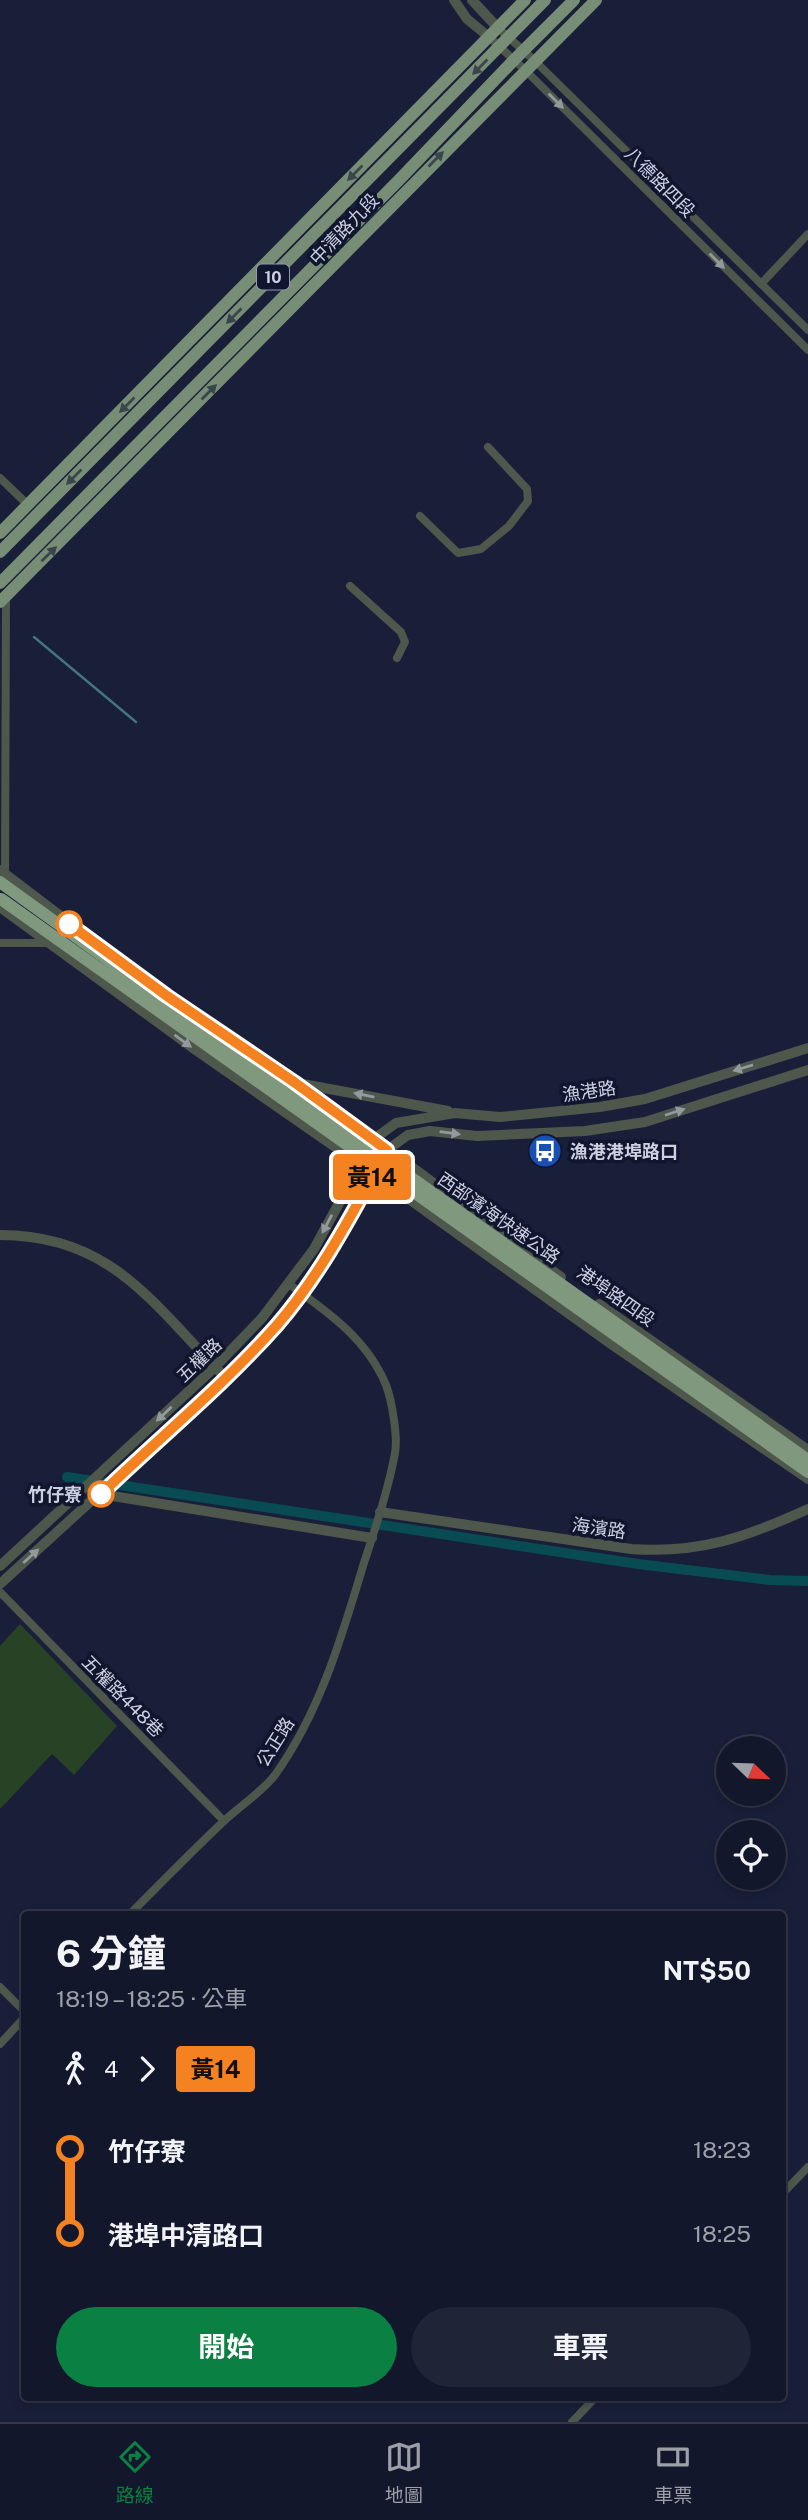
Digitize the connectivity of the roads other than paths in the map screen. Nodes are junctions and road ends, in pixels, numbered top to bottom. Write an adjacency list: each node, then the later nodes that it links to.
1 (454, 0): 7 (street)
2 (472, 0): 7 (street)
3 (525, 0): 7 (main road, 中清路九段)
4 (545, 0): 8 (main road, 中清路九段 / 10)
5 (574, 0): 9 (main road, 中清路九段 / 10)
6 (596, 0): 10 (main road, 中清路九段)
7 (493, 32): 8 (street, 八德路四段); 8 (street, 八德路四段); 19 (main road, 中清路九段, one-way to 19)
8 (504, 42): 9 (street, 八德路四段); 9 (street, 八德路四段); 22 (main road, 中清路九段 / 10, one-way to 22)
9 (519, 55): 10 (street, 八德路四段); 10 (street, 八德路四段); 24 (main road, 中清路九段 / 10)
10 (530, 65): 11 (street, 八德路四段); 12 (street, 八德路四段, one-way to 12); 24 (main road, 中清路九段, one-way to 10)
11 (669, 193): 12 (street); 14 (street, 八德路四段)
12 (659, 203): 16 (street, 八德路四段, one-way to 16)
13 (808, 234): 14 (street)
14 (761, 284): 15 (street, 八德路四段)
15 (808, 330)
16 (808, 350)
17 (488, 447): 20 (street)
18 (0, 478): 19 (street)
19 (28, 505): 21 (main road, 中清路九段)
20 (420, 516)
21 (0, 533)
22 (0, 552)
23 (350, 586): 25 (street)
24 (2, 591): 26 (street)
25 (397, 658)
26 (1, 877): 32 (street, 港埠路四段); 44 (highway, 西部濱海快速公路, bridge)
27 (1, 903): 29 (street); 45 (highway, 西部濱海快速公路, bridge)
28 (0, 943): 29 (street)
29 (49, 943): 36 (street, one-way to 36)
30 (808, 1048): 33 (street, 漁港路, one-way to 33)
31 (808, 1070): 35 (street, one-way to 31)
32 (294, 1082): 33 (street, one-way to 32); 34 (street, 港埠路四段)
33 (455, 1112): 34 (street, 漁港路)
34 (374, 1139): 35 (street, 港埠路四段); 36 (street, 五權路)
35 (387, 1150): 37 (street, 五權路); 43 (street, 港埠路四段)
36 (359, 1164): 37 (street); 39 (street, 五權路, one-way to 39)
37 (374, 1174): 40 (street, 五權路); 46 (street)
38 (0, 1234): 41 (street)
39 (289, 1284): 40 (street); 41 (street, 五權路)
40 (301, 1293): 42 (street, 五權路); 49 (street)
41 (215, 1367): 42 (street); 51 (street, 五權路, one-way to 51)
42 (226, 1378): 47 (street, 五權路)
43 (808, 1450)
44 (808, 1460)
45 (808, 1472)
46 (808, 1479)
47 (100, 1494): 50 (street); 52 (street, 五權路, one-way to 47)
48 (808, 1509): 49 (street, 海濱路)
49 (380, 1512): 50 (street, 公正路)
50 (372, 1538): 54 (street, 公正路)
51 (0, 1566)
52 (0, 1584)
53 (0, 1592): 54 (street, 五權路448巷)
54 (224, 1821): 55 (street, 公正路)
55 (133, 1911)
56 (0, 1987): 57 (street)
57 (21, 2008)
58 (21, 2021): 59 (street)
59 (0, 2043)
60 (808, 2167): 61 (street)
61 (786, 2190)
62 (592, 2401): 63 (street)
63 (572, 2422)

